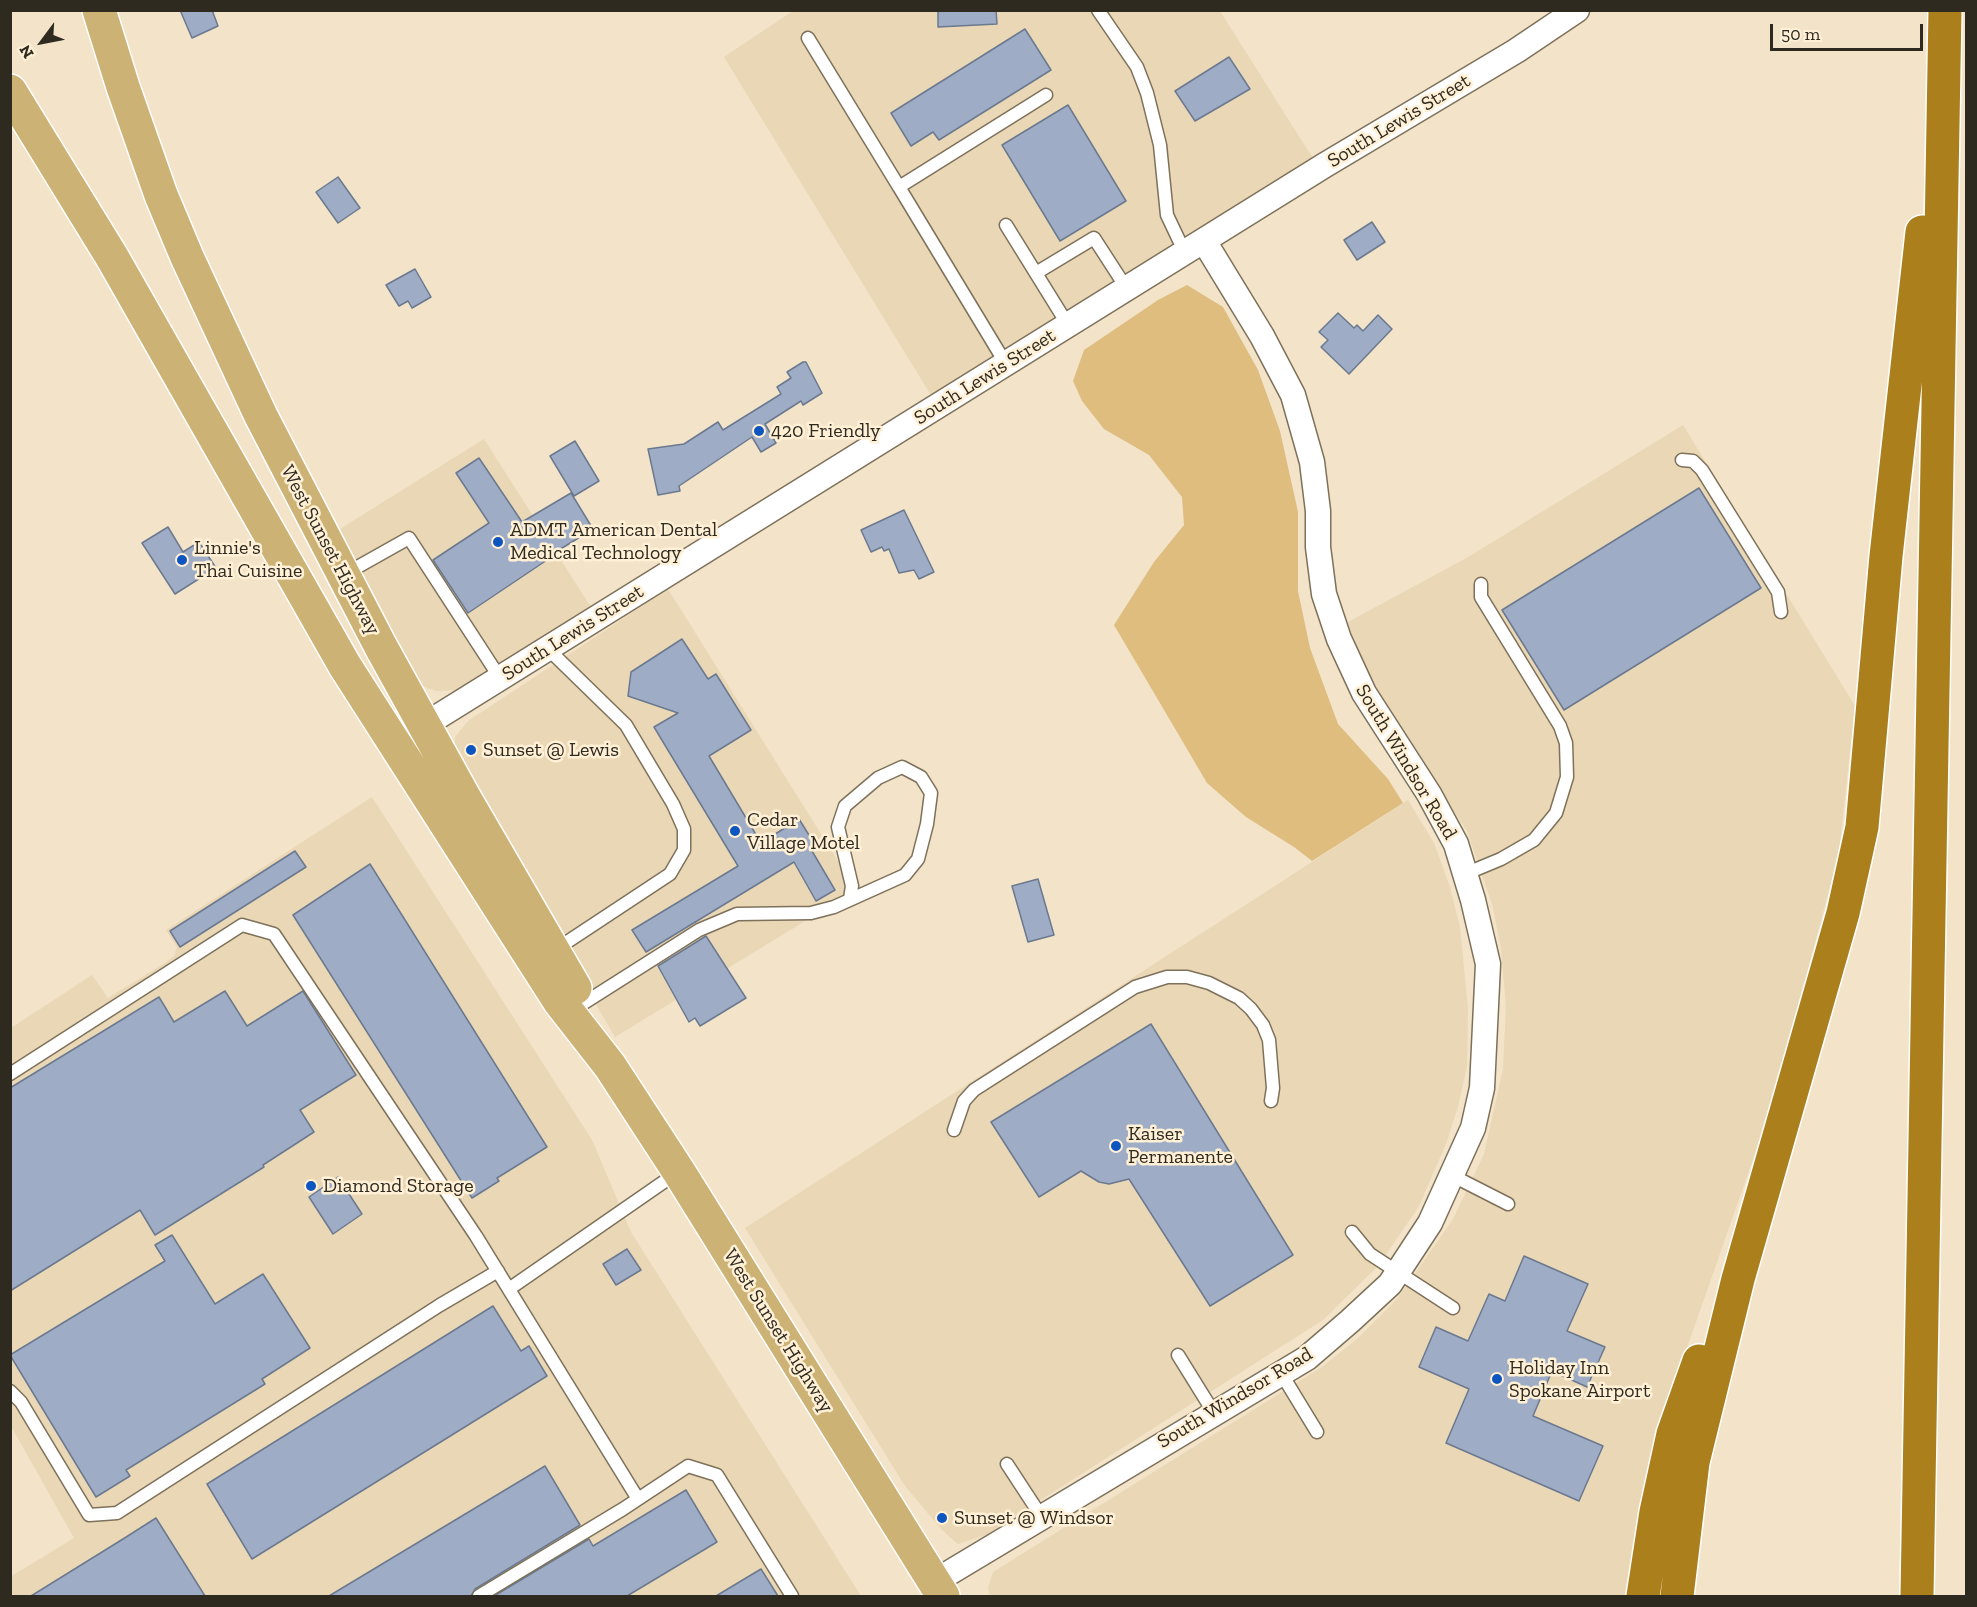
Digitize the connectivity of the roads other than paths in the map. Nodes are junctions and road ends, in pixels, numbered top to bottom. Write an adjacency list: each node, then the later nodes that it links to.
1 (99, 10): 17 (main road, West Sunset Highway)
2 (1098, 10): 11 (lane)
3 (1577, 10): 11 (street, South Lewis Street)
4 (1945, 10): 8 (highway)
5 (808, 38): 9 (lane)
6 (10, 91): 23 (main road, West Sunset Highway)
7 (1046, 95): 9 (lane)
8 (1943, 100): 38 (highway); 54 (highway)
9 (899, 187): 15 (lane)
10 (1006, 225): 12 (lane)
11 (1194, 247): 13 (street, South Lewis Street); 24 (street, South Windsor Road)
12 (1036, 273): 13 (lane); 14 (lane)
13 (1127, 289): 14 (street, South Lewis Street)
14 (1068, 325): 15 (street, South Lewis Street)
15 (1006, 364): 20 (street, South Lewis Street)
16 (1682, 459): 19 (lane)
17 (343, 575): 21 (lane); 22 (main road, West Sunset Highway)
18 (1481, 584): 24 (lane)
19 (1781, 612)
20 (548, 649): 21 (street, South Lewis Street); 26 (lane)
21 (500, 678): 22 (street, South Lewis Street)
22 (425, 725): 23 (street, South Lewis Street); 26 (main road, West Sunset Highway)
23 (394, 744): 28 (main road, West Sunset Highway)
24 (1465, 874): 33 (street, South Windsor Road)
25 (850, 899): 25 (lane); 27 (lane)
26 (554, 951): 27 (main road, West Sunset Highway)
27 (584, 1004): 28 (main road, West Sunset Highway)
28 (610, 1066): 32 (main road, West Sunset Highway)
29 (10, 1074): 36 (lane)
30 (1270, 1101): 31 (lane)
31 (954, 1130)
32 (679, 1172): 39 (lane); 49 (main road, West Sunset Highway)
33 (1453, 1176): 34 (lane); 37 (street, South Windsor Road)
34 (1508, 1204)
35 (1352, 1232): 37 (lane)
36 (498, 1271): 39 (lane); 43 (lane)
37 (1397, 1272): 40 (lane); 42 (street, South Windsor Road)
38 (1738, 1278): 52 (highway); 53 (highway)
39 (509, 1288): 47 (lane)
40 (1454, 1308)
41 (1178, 1355): 44 (lane)
42 (1281, 1373): 44 (street, South Windsor Road); 45 (lane)
43 (10, 1391)
44 (1214, 1413): 48 (street, South Windsor Road)
45 (1317, 1432)
46 (1007, 1464): 48 (lane)
47 (638, 1499): 50 (lane); 51 (lane)
48 (1041, 1516): 49 (street, South Windsor Road)
49 (939, 1589)
50 (479, 1596)
51 (792, 1596)
52 (1643, 1596)
53 (1677, 1596)
54 (1917, 1596)

